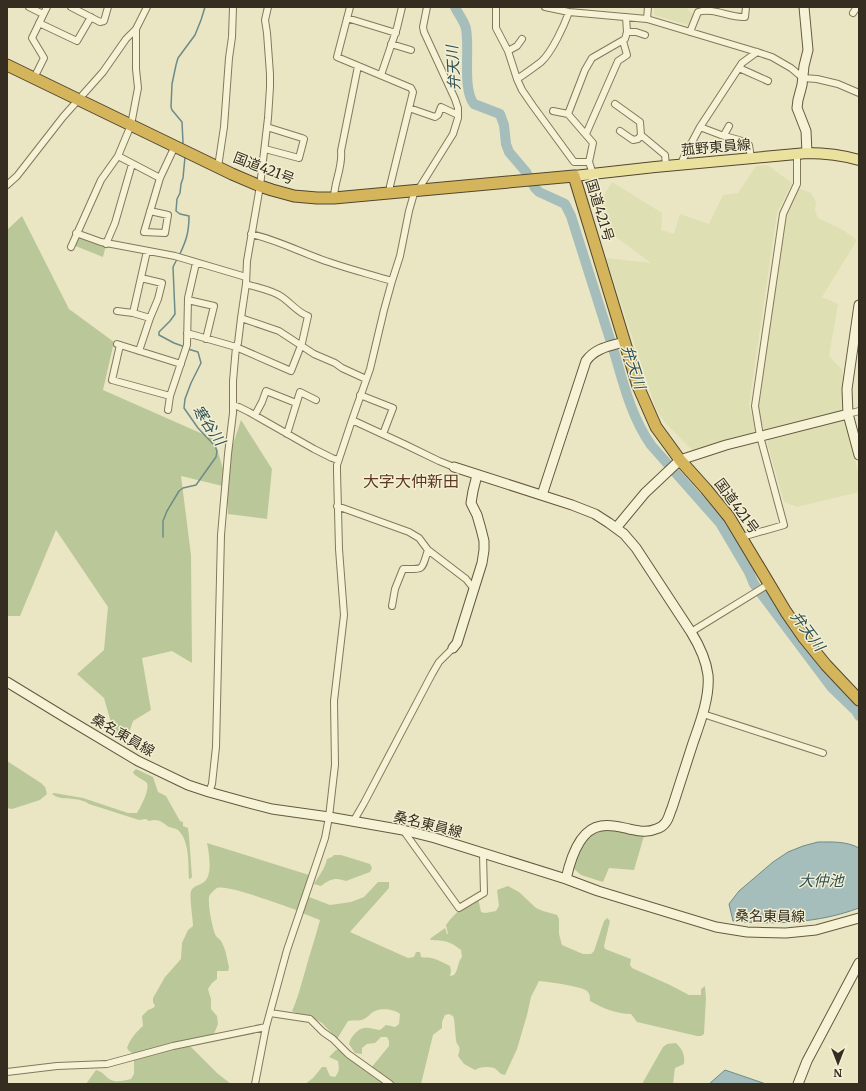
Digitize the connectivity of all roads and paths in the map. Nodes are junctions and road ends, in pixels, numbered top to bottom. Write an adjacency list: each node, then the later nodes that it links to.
1 (29, 7): 19 (street)
2 (47, 7): 19 (street)
3 (71, 7): 20 (street)
4 (108, 7): 20 (street)
5 (147, 7): 25 (street)
6 (233, 7): 69 (street)
7 (268, 7): 54 (street)
8 (350, 7): 22 (street)
9 (402, 7): 28 (street)
10 (427, 7): 50 (street)
11 (496, 7): 34 (street)
12 (545, 7): 17 (street)
13 (648, 7): 23 (street)
14 (746, 7): 27 (street)
15 (804, 7): 41 (street)
16 (857, 7): 18 (street)
17 (569, 12): 21 (street); 42 (street)
18 (853, 13)
19 (43, 14): 24 (street)
20 (91, 17): 24 (street)
21 (626, 17): 23 (street); 26 (street)
22 (347, 18): 28 (street); 37 (street)
23 (647, 19): 27 (street)
24 (39, 23): 40 (street)
25 (136, 29): 45 (street); 51 (street)
26 (627, 32): 29 (street); 31 (street)
27 (690, 32): 35 (street)
28 (396, 33): 32 (street)
29 (645, 35)
30 (522, 39): 34 (street)
31 (623, 41): 49 (street); 56 (street)
32 (391, 44): 33 (street); 39 (street)
33 (411, 50)
34 (508, 51): 42 (street)
35 (757, 52): 38 (street); 41 (street)
36 (7, 66): 40 (highway, 国道421号)
37 (358, 66): 39 (street); 77 (street)
38 (739, 68): 43 (street); 53 (street)
39 (381, 76): 47 (street)
40 (34, 78): 45 (highway, 国道421号)
41 (803, 78): 44 (street); 61 (street)
42 (517, 80): 65 (street)
43 (768, 80)
44 (859, 93)
45 (78, 100): 51 (highway, 国道421号); 73 (street)
46 (615, 104): 57 (street)
47 (409, 108): 50 (street); 76 (street)
48 (553, 112): 49 (street)
49 (568, 114): 56 (street)
50 (458, 115): 75 (street)
51 (131, 125): 59 (highway, 国道421号); 62 (street)
52 (729, 126): 58 (street)
53 (700, 127): 58 (street); 67 (street)
54 (267, 128): 60 (street); 60 (street)
55 (620, 131): 57 (street)
56 (586, 134): 65 (street)
57 (642, 134): 68 (street)
58 (724, 135): 63 (street)
59 (175, 146): 69 (highway, 国道421号); 72 (street)
60 (265, 149): 74 (street)
61 (802, 154): 63 (main road, 菰野東員線); 64 (main road, 菰野東員線); 115 (street)
62 (118, 156): 66 (street); 79 (street)
63 (751, 158): 67 (main road, 菰野東員線)
64 (859, 160)
65 (589, 162): 70 (street)
66 (132, 164): 72 (street); 81 (street)
67 (681, 165): 68 (main road, 菰野東員線)
68 (666, 166): 70 (main road, 菰野東員線)
69 (218, 167): 74 (highway, 国道421号)
70 (593, 174): 71 (main road, 菰野東員線)
71 (574, 176): 75 (highway, 国道421号); 96 (highway, 国道421号)
72 (160, 178): 78 (street)
73 (7, 184)
74 (260, 186): 77 (highway, 国道421号); 80 (street)
75 (416, 190): 76 (highway, 国道421号); 87 (street)
76 (390, 192): 77 (highway, 国道421号)
77 (334, 198)
78 (150, 211): 78 (street)
79 (76, 233): 81 (street); 82 (street)
80 (251, 234): 86 (street); 87 (street)
81 (106, 244): 83 (street)
82 (71, 247)
83 (147, 251): 84 (street); 85 (street)
84 (196, 263): 86 (street); 88 (street)
85 (141, 278): 91 (street); 92 (street)
86 (246, 281): 93 (street); 97 (street)
87 (392, 281): 102 (street)
88 (188, 300): 94 (street); 95 (street)
89 (859, 305): 99 (street)
90 (117, 311): 91 (street)
91 (133, 313): 92 (street)
92 (150, 318): 100 (street)
93 (240, 318): 97 (street); 98 (street)
94 (187, 333): 95 (street); 101 (street)
95 (206, 338): 98 (street)
96 (620, 343): 118 (highway, 国道421号); 121 (street)
97 (301, 346): 98 (street); 102 (street)
98 (236, 347): 107 (street)
99 (856, 348): 110 (street)
100 (139, 351): 101 (street); 104 (street)
101 (181, 364): 104 (street)
102 (366, 379): 103 (street)
103 (360, 395): 112 (street); 114 (street)
104 (170, 396): 108 (street)
105 (316, 400): 106 (street)
106 (296, 402): 111 (street); 113 (street)
107 (232, 405): 111 (street); 135 (street)
108 (168, 410)
109 (859, 411): 110 (street)
110 (848, 414): 115 (street); 116 (street)
111 (255, 415): 113 (street)
112 (352, 420): 114 (street); 117 (street)
113 (287, 434): 117 (street)
114 (383, 434): 119 (street)
115 (760, 436): 118 (street); 124 (street)
116 (859, 455)
117 (338, 460): 122 (street)
118 (678, 462): 123 (street); 124 (highway, 国道421号)
119 (454, 467): 120 (street)
120 (477, 475): 121 (street); 127 (street)
121 (542, 495): 123 (street)
122 (337, 506): 125 (street); 136 (street)
123 (616, 528): 129 (street)
124 (742, 537): 126 (highway, 国道421号)
125 (428, 550): 127 (street); 128 (street)
126 (767, 586): 129 (street); 132 (highway, 国道421号)
127 (474, 589): 130 (street)
128 (392, 606)
129 (691, 632): 133 (street)
130 (453, 648): 137 (street)
131 (7, 682): 135 (street, 桑名東員線)
132 (859, 700)
133 (703, 714): 134 (street); 140 (street)
134 (823, 753)
135 (209, 792): 136 (street, 桑名東員線)
136 (329, 817): 137 (street, 桑名東員線); 143 (street)
137 (353, 822): 138 (street, 桑名東員線)
138 (403, 830): 139 (street, 桑名東員線); 139 (street)
139 (483, 854): 140 (street, 桑名東員線)
140 (566, 879): 141 (street, 桑名東員線)
141 (859, 918)
142 (859, 962): 148 (street)
143 (270, 1013): 144 (street); 147 (street)
144 (266, 1027): 145 (street); 146 (street)
145 (7, 1072)
146 (256, 1084)
147 (390, 1084)
148 (798, 1084)

